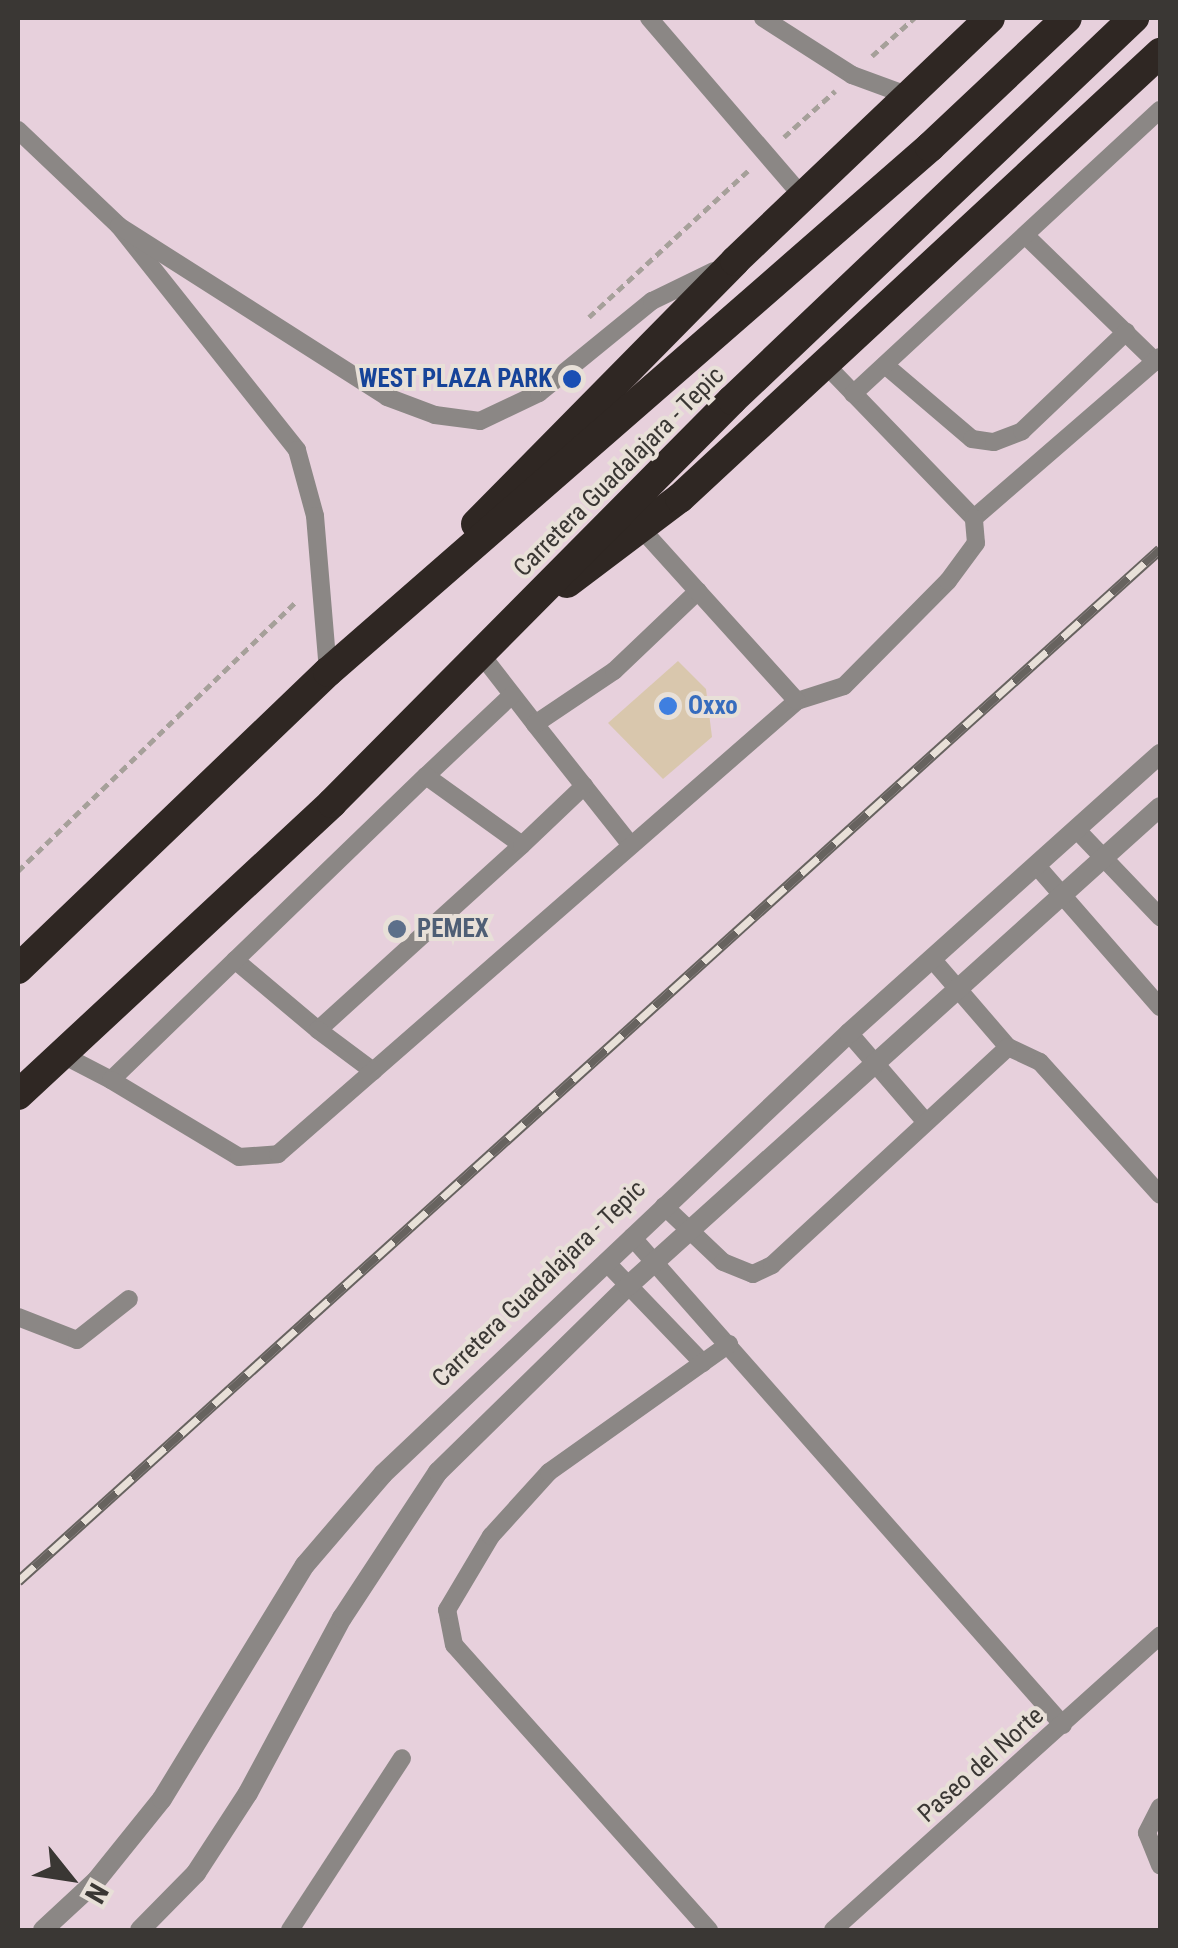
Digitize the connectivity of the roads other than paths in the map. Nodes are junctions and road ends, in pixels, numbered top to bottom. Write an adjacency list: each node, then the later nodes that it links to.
1 (649, 18): 10 (lane)
2 (763, 18): 7 (lane)
3 (990, 18): 7 (highway)
4 (1067, 18): 24 (highway, Carretera Guadalajara - Tepic)
5 (1134, 18): 19 (highway, Carretera Guadalajara - Tepic)
6 (1160, 52): 16 (highway)
7 (909, 96): 10 (highway)
8 (1160, 110): 12 (lane)
9 (18, 130): 11 (lane)
10 (803, 197): 13 (highway)
11 (119, 226): 13 (lane); 26 (lane)
12 (1026, 236): 14 (lane); 17 (lane)
13 (735, 260): 24 (highway)
14 (1126, 332): 15 (lane); 17 (lane)
15 (1158, 359): 20 (lane)
16 (826, 365): 18 (lane); 21 (highway)
17 (886, 365): 18 (lane)
18 (853, 394): 20 (lane)
19 (622, 508): 21 (lane); 23 (highway, Carretera Guadalajara - Tepic)
20 (974, 518): 28 (lane)
21 (643, 531): 22 (lane); 23 (highway)
22 (698, 591): 28 (lane); 29 (lane)
23 (529, 604): 25 (highway, Carretera Guadalajara - Tepic)
24 (372, 632): 26 (highway, Carretera Guadalajara - Tepic)
25 (480, 653): 27 (lane); 49 (highway, Carretera Guadalajara - Tepic)
26 (328, 672): 43 (highway, Carretera Guadalajara - Tepic)
27 (512, 695): 29 (lane); 31 (lane)
28 (797, 701): 35 (lane)
29 (534, 724): 32 (lane)
30 (1160, 754): 34 (street, Carretera Guadalajara - Tepic)
31 (426, 776): 36 (lane); 42 (lane)
32 (584, 786): 35 (lane); 36 (lane)
33 (1160, 806): 37 (street)
34 (1076, 829): 37 (lane); 38 (street, Carretera Guadalajara - Tepic)
35 (630, 844): 51 (lane)
36 (522, 845): 46 (lane)
37 (1104, 858): 39 (street); 40 (lane)
38 (1036, 865): 39 (lane); 41 (street, Carretera Guadalajara - Tepic)
39 (1064, 895): 44 (street); 45 (lane)
40 (1160, 918)
41 (932, 959): 44 (lane); 47 (street, Carretera Guadalajara - Tepic)
42 (235, 960): 46 (lane); 52 (lane)
43 (18, 970)
44 (958, 990): 48 (lane); 50 (street)
45 (1160, 1007)
46 (318, 1030): 51 (lane)
47 (848, 1033): 50 (lane); 56 (street, Carretera Guadalajara - Tepic)
48 (1008, 1047): 54 (lane); 55 (lane)
49 (61, 1054): 52 (lane); 53 (highway, Carretera Guadalajara - Tepic)
50 (876, 1064): 54 (lane); 57 (street)
51 (373, 1071): 52 (lane)
52 (111, 1080)
53 (18, 1095)
54 (925, 1121): 57 (lane)
55 (1160, 1195)
56 (664, 1206): 57 (lane); 58 (street, Carretera Guadalajara - Tepic)
57 (689, 1230): 60 (street)
58 (632, 1237): 59 (street, Carretera Guadalajara - Tepic); 60 (lane)
59 (606, 1262): 61 (lane); 71 (street, Carretera Guadalajara - Tepic)
60 (654, 1262): 61 (street); 64 (lane)
61 (628, 1286): 65 (lane); 72 (street)
62 (128, 1299): 63 (lane)
63 (18, 1317)
64 (730, 1344): 65 (lane); 67 (lane)
65 (702, 1364): 74 (lane)
66 (1160, 1636): 67 (lane, Paseo del Norte)
67 (1064, 1725): 75 (lane, Paseo del Norte)
68 (402, 1758): 73 (lane)
69 (1160, 1808): 70 (lane)
70 (1160, 1865)
71 (43, 1930)
72 (140, 1930)
73 (290, 1930)
74 (709, 1930)
75 (833, 1930)

